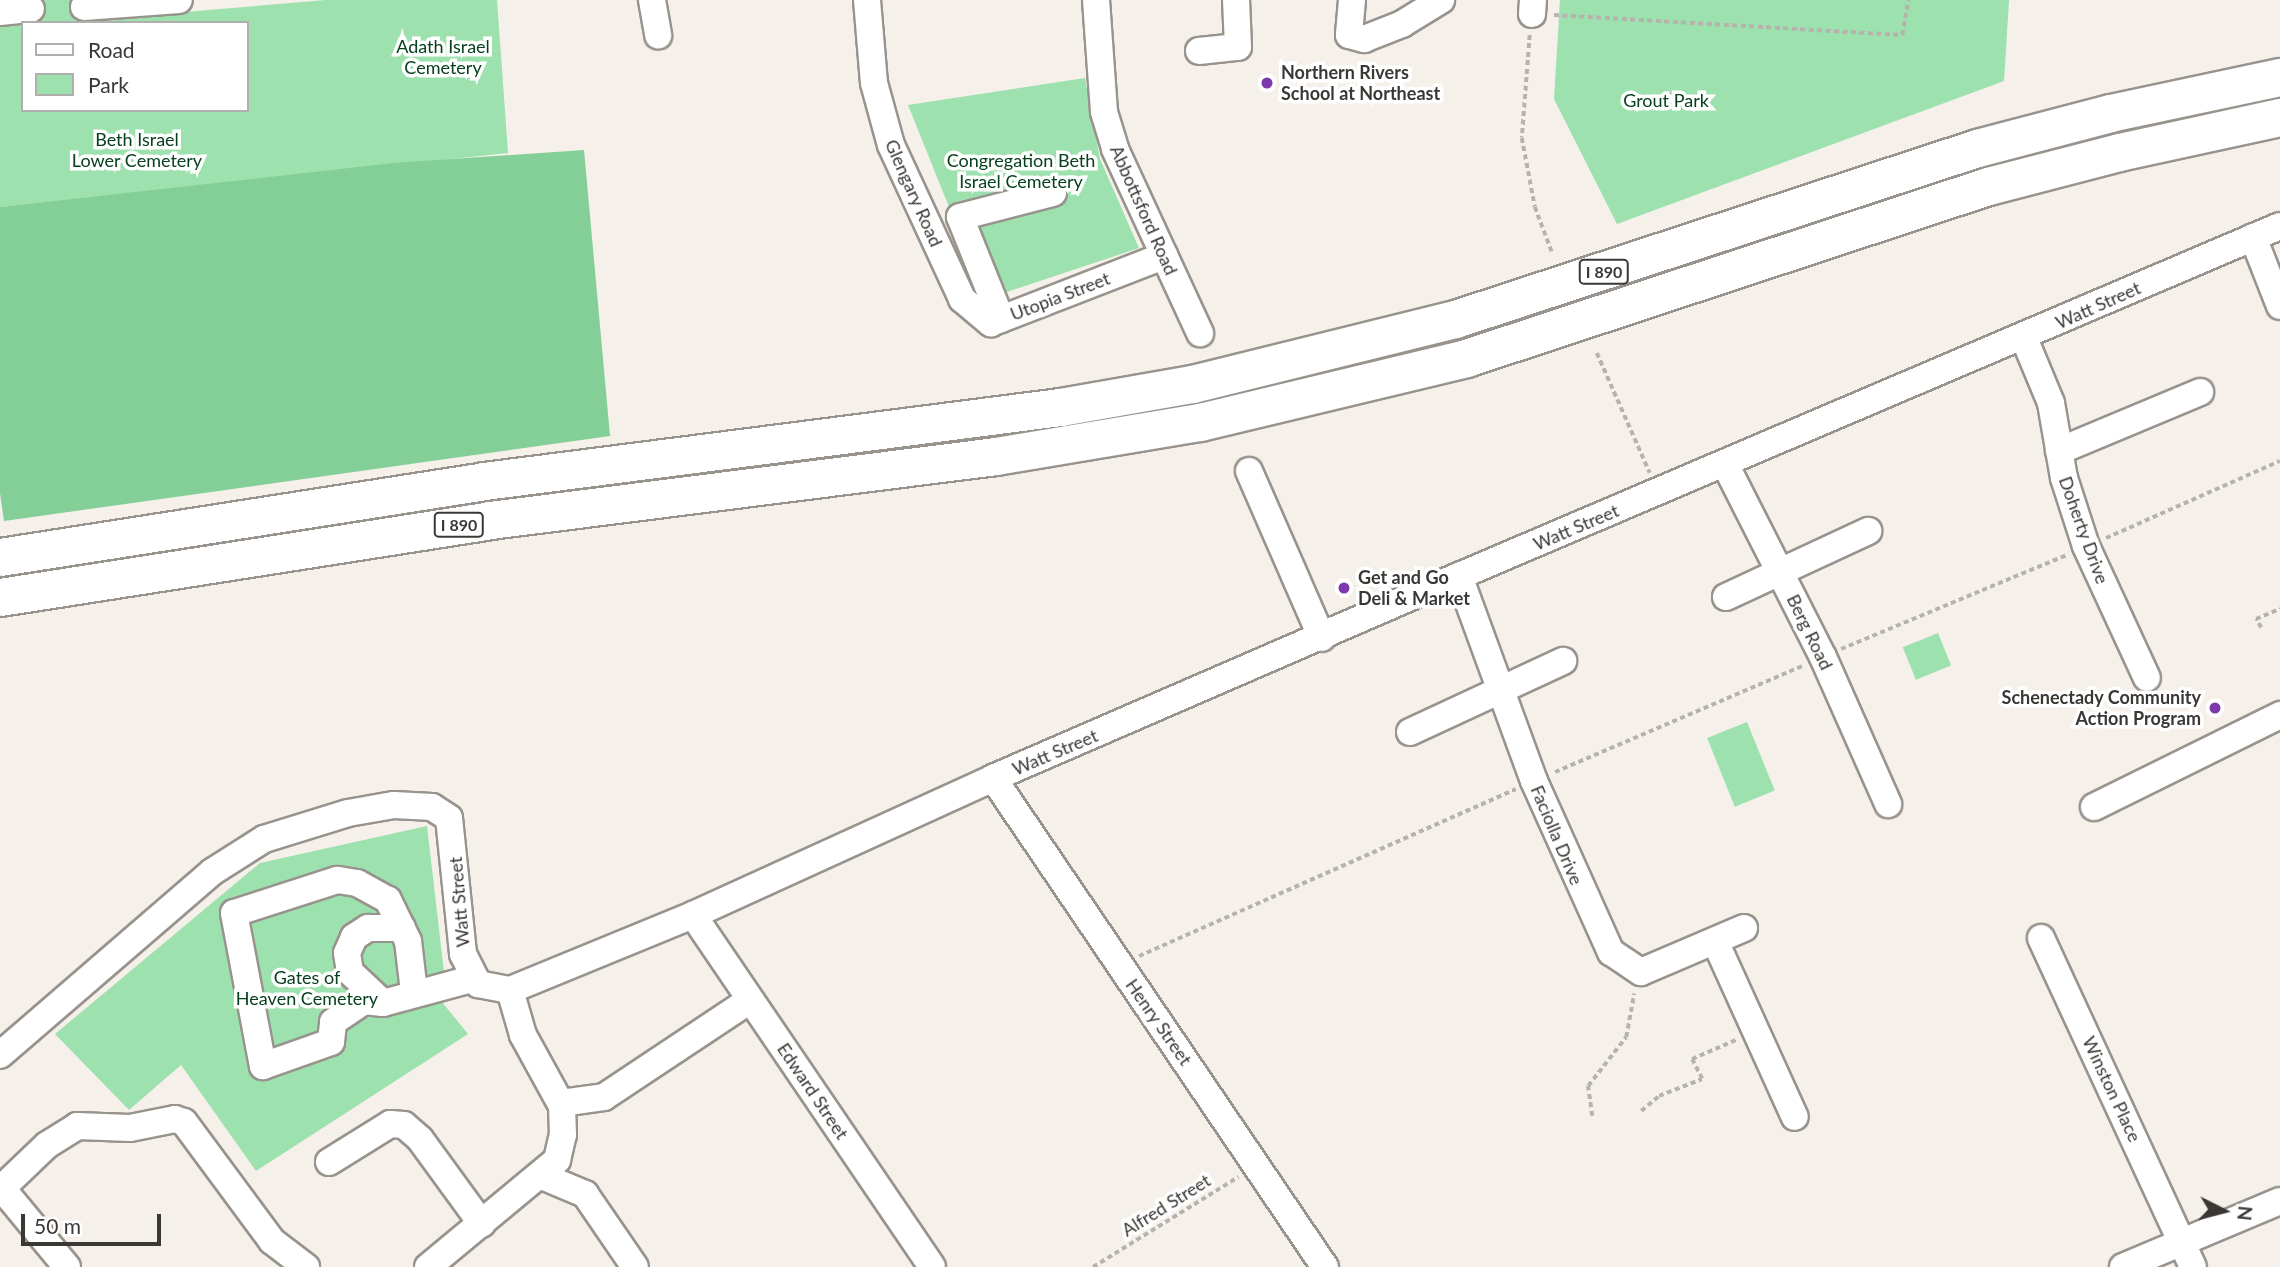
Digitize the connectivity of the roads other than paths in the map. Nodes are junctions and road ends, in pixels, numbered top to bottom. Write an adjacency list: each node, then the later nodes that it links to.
1 (179, 0): 8 (street)
2 (652, 0): 12 (street)
3 (867, 0): 20 (street, Glengary Road)
4 (1096, 0): 19 (street, Abbottsford Road)
5 (1236, 0): 13 (street)
6 (1352, 0): 11 (street)
7 (1441, 0): 11 (street)
8 (81, 10)
9 (34, 11): 10 (street)
10 (0, 12)
11 (1403, 12)
12 (658, 35)
13 (1199, 51)
14 (2280, 76): 30 (highway, I 890)
15 (2280, 117): 33 (highway, I 890)
16 (1053, 193): 22 (street)
17 (2280, 226): 18 (street, Watt Street)
18 (2253, 237): 21 (street); 24 (street, Watt Street)
19 (1164, 256): 22 (street, Utopia Street); 23 (street, Abbottsford Road)
20 (962, 299): 22 (street, Utopia Street)
21 (2280, 306)
22 (1001, 319)
23 (1200, 333)
24 (2024, 338): 26 (street, Doherty Drive); 27 (street, Watt Street)
25 (2200, 392): 26 (street)
26 (2059, 452): 37 (street, Doherty Drive)
27 (1725, 464): 31 (street, Berg Road); 32 (street, Watt Street)
28 (1249, 471): 35 (street)
29 (1868, 531): 31 (street)
30 (0, 557)
31 (1779, 570): 34 (street); 42 (street, Berg Road)
32 (1460, 576): 35 (street, Watt Street); 38 (street, Faciolla Drive)
33 (0, 597)
34 (1726, 597)
35 (1322, 638): 41 (street, Watt Street)
36 (1563, 661): 38 (street)
37 (2147, 678)
38 (1503, 688): 40 (street); 48 (street, Faciolla Drive)
39 (2280, 715): 43 (street)
40 (1410, 732)
41 (993, 778): 44 (street, Watt Street); 68 (street, Henry Street)
42 (1888, 804)
43 (2094, 807)
44 (693, 915): 50 (street, Watt Street); 52 (street, Edward Street)
45 (402, 928): 51 (street); 53 (street); 53 (street)
46 (1744, 928): 48 (street)
47 (2041, 938): 62 (street, Winston Place)
48 (1715, 940): 56 (street)
49 (475, 978): 50 (street); 51 (street); 54 (street, Watt Street)
50 (510, 990): 55 (street)
51 (414, 992): 53 (street)
52 (750, 1000): 55 (street); 67 (street, Edward Street)
53 (383, 1003)
54 (0, 1055)
55 (561, 1103): 58 (street)
56 (1795, 1117)
57 (329, 1162): 61 (street)
58 (542, 1176): 61 (street); 66 (street)
59 (1, 1187): 63 (street); 64 (street)
60 (2278, 1206): 62 (street)
61 (482, 1224): 65 (street)
62 (2182, 1241): 69 (street); 70 (street, Winston Place)
63 (67, 1267)
64 (306, 1267)
65 (428, 1267)
66 (635, 1267)
67 (932, 1267)
68 (1325, 1267)
69 (2123, 1267)
70 (2193, 1267)

